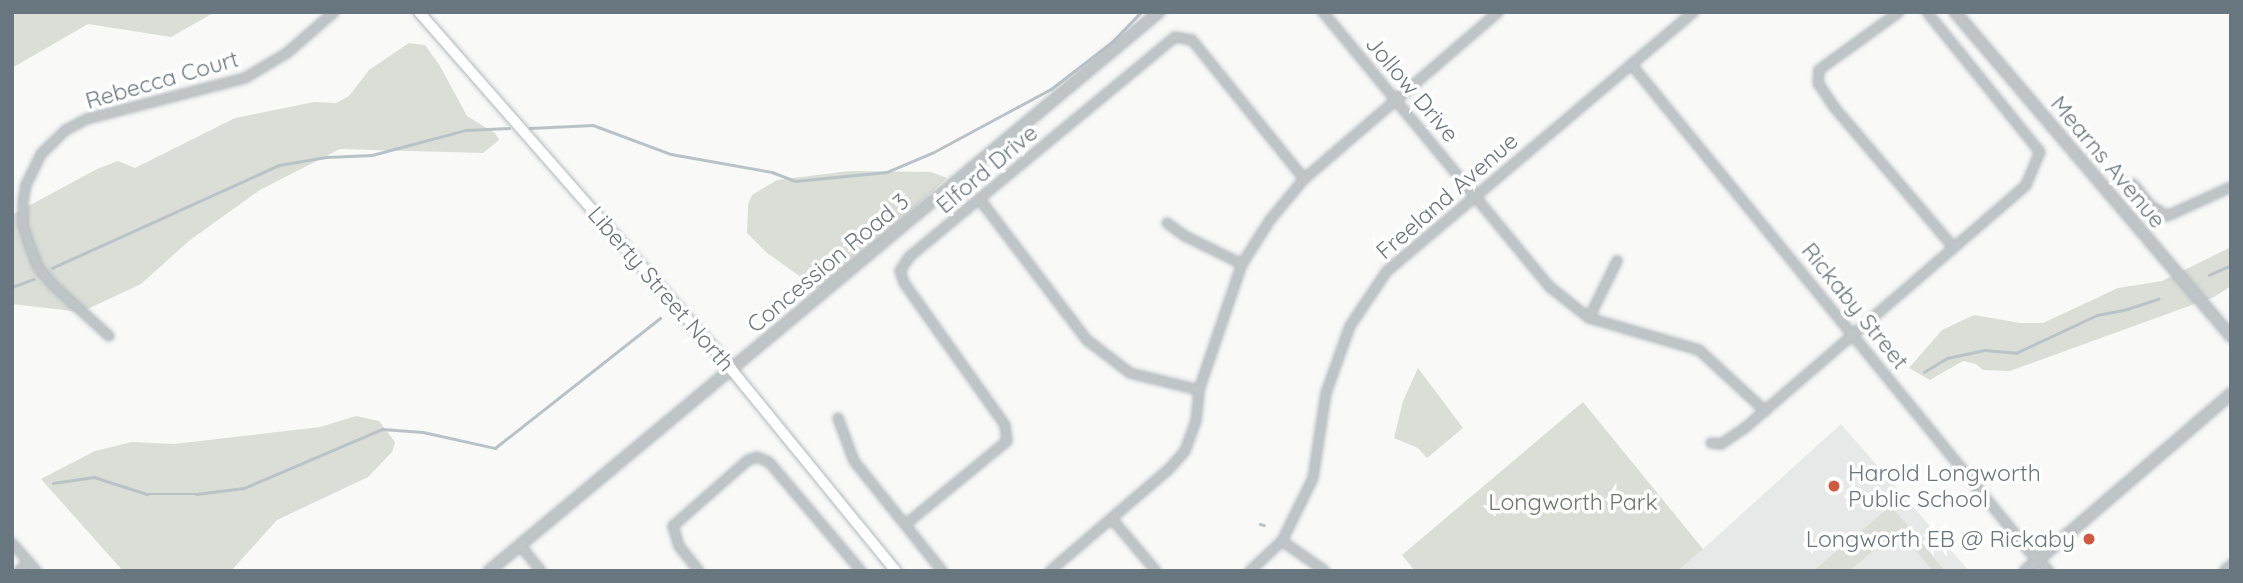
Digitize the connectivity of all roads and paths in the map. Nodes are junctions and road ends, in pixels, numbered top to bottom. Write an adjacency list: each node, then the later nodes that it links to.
1 (334, 12): 23 (street, Rebecca Court)
2 (419, 12): 25 (main road, Liberty Street North)
3 (1159, 12): 25 (street, Concession Road 3)
4 (1323, 12): 11 (street, Jollow Drive)
5 (1693, 12): 10 (street, Freeland Avenue)
6 (1899, 12): 18 (street)
7 (1927, 12): 18 (street)
8 (1955, 12): 24 (street, Mearns Avenue)
9 (1493, 14): 11 (street)
10 (1631, 64): 15 (street, Freeland Avenue); 22 (street, Rickaby Street)
11 (1397, 101): 12 (street); 15 (street, Jollow Drive)
12 (1304, 179): 16 (street, Elford Drive); 20 (street)
13 (2133, 184): 14 (street)
14 (2231, 187)
15 (1476, 195): 21 (street, Jollow Drive); 33 (street, Freeland Avenue)
16 (981, 201): 26 (street); 32 (street, Elford Drive)
17 (1167, 223): 20 (street)
18 (1954, 248): 22 (street)
19 (1616, 261): 21 (street)
20 (1242, 264): 26 (street)
21 (1589, 318): 28 (street, Jollow Drive)
22 (1855, 335): 28 (street); 36 (street, Rickaby Street)
23 (109, 336)
24 (2231, 336)
25 (731, 369): 35 (street, Concession Road 3); 45 (main road, Liberty Street North)
26 (1199, 390): 31 (street)
27 (2231, 394): 36 (street)
28 (1765, 411): 30 (street)
29 (838, 418): 32 (street)
30 (1711, 443)
31 (1112, 519): 47 (street); 48 (street)
32 (906, 524): 46 (street)
33 (1282, 541): 49 (street, Freeland Avenue); 50 (street)
34 (12, 543): 37 (street)
35 (520, 545): 41 (street, Concession Road 3); 42 (street)
36 (2037, 560): 51 (street); 52 (street, Rickaby Street)
37 (29, 562): 39 (street); 40 (street)
38 (2231, 565): 53 (street)
39 (19, 571)
40 (36, 571)
41 (489, 571)
42 (541, 571)
43 (699, 571): 44 (street)
44 (861, 571)
45 (896, 571)
46 (942, 571)
47 (1050, 571)
48 (1156, 571)
49 (1250, 571)
50 (1325, 571)
51 (2025, 571)
52 (2049, 571)
53 (2224, 571)

